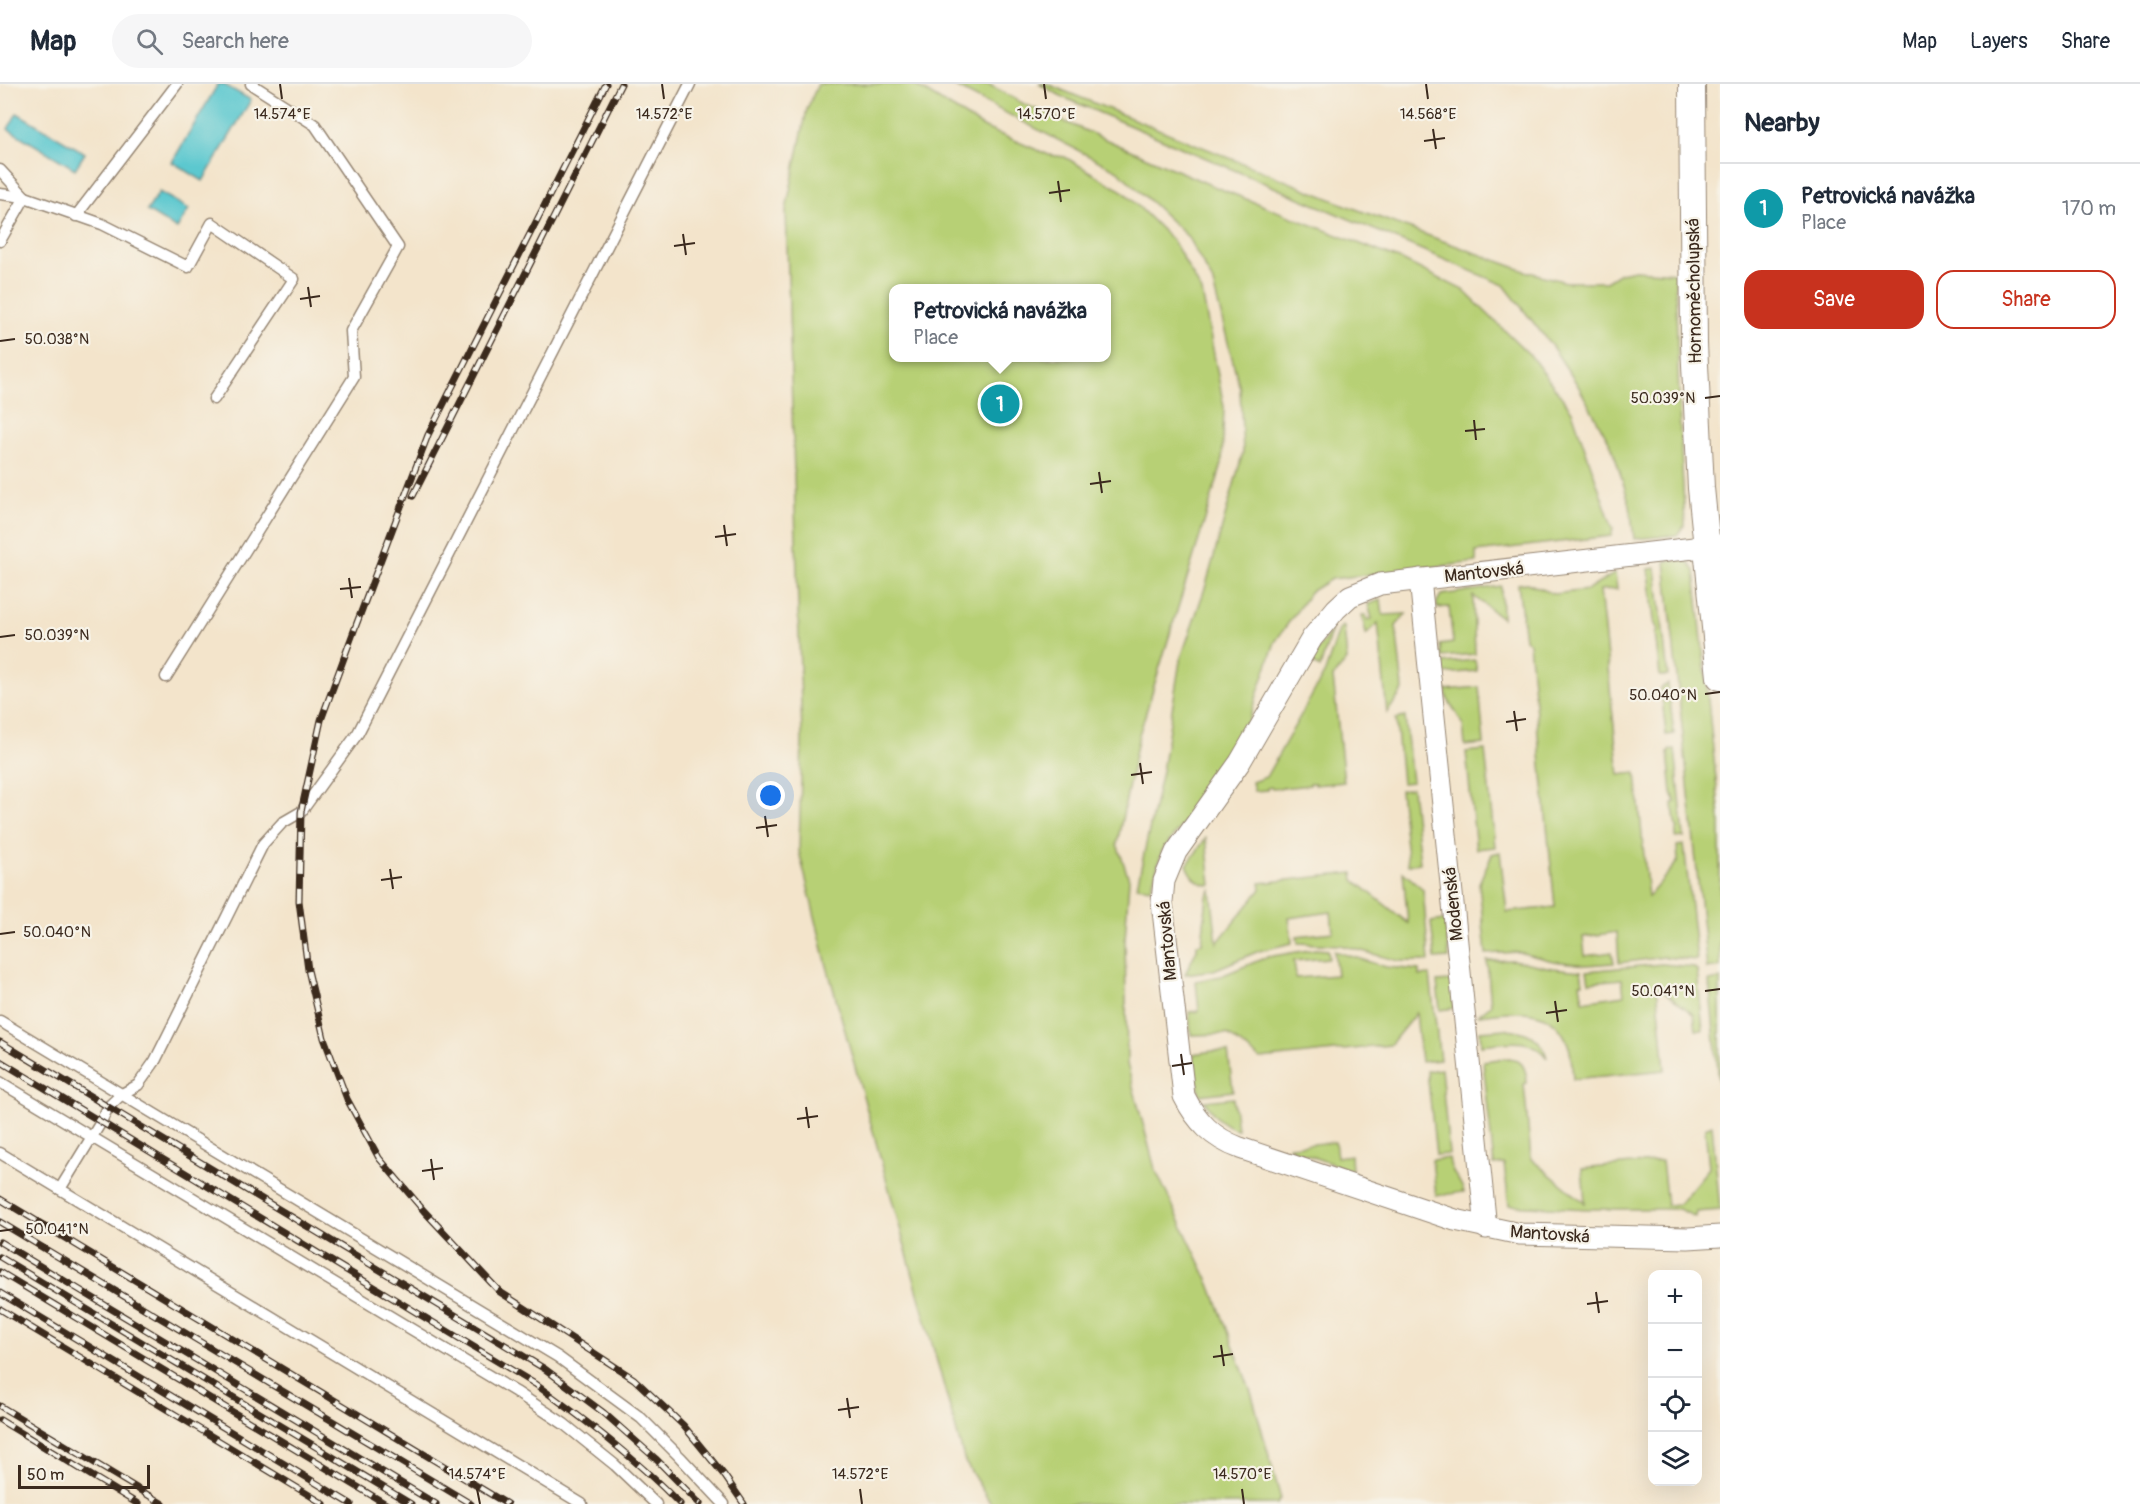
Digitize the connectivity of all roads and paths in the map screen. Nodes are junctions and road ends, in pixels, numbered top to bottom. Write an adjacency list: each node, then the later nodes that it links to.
1 (177, 84): 8 (lane)
2 (251, 84): 14 (lane)
3 (690, 84): 17 (lane)
4 (1692, 84): 11 (street, Hornoměcholupská)
5 (0, 170): 7 (lane)
6 (0, 194): 7 (lane)
7 (25, 197): 8 (lane); 9 (lane)
8 (76, 216): 10 (lane)
9 (0, 241)
10 (214, 399)
11 (1713, 546): 12 (street, Mantovská); 13 (street, Hornoměcholupská)
12 (1420, 579): 21 (street, Modenská); 21 (street, Mantovská)
13 (1720, 676)
14 (166, 677)
15 (0, 1021): 17 (lane)
16 (0, 1082): 18 (lane)
17 (122, 1094): 18 (lane); 25 (lane)
18 (92, 1137): 20 (lane); 24 (lane)
19 (0, 1153): 20 (lane)
20 (60, 1189): 23 (lane)
21 (1486, 1228): 22 (street, Mantovská)
22 (1720, 1236)
23 (582, 1504)
24 (656, 1504)
25 (724, 1504)

